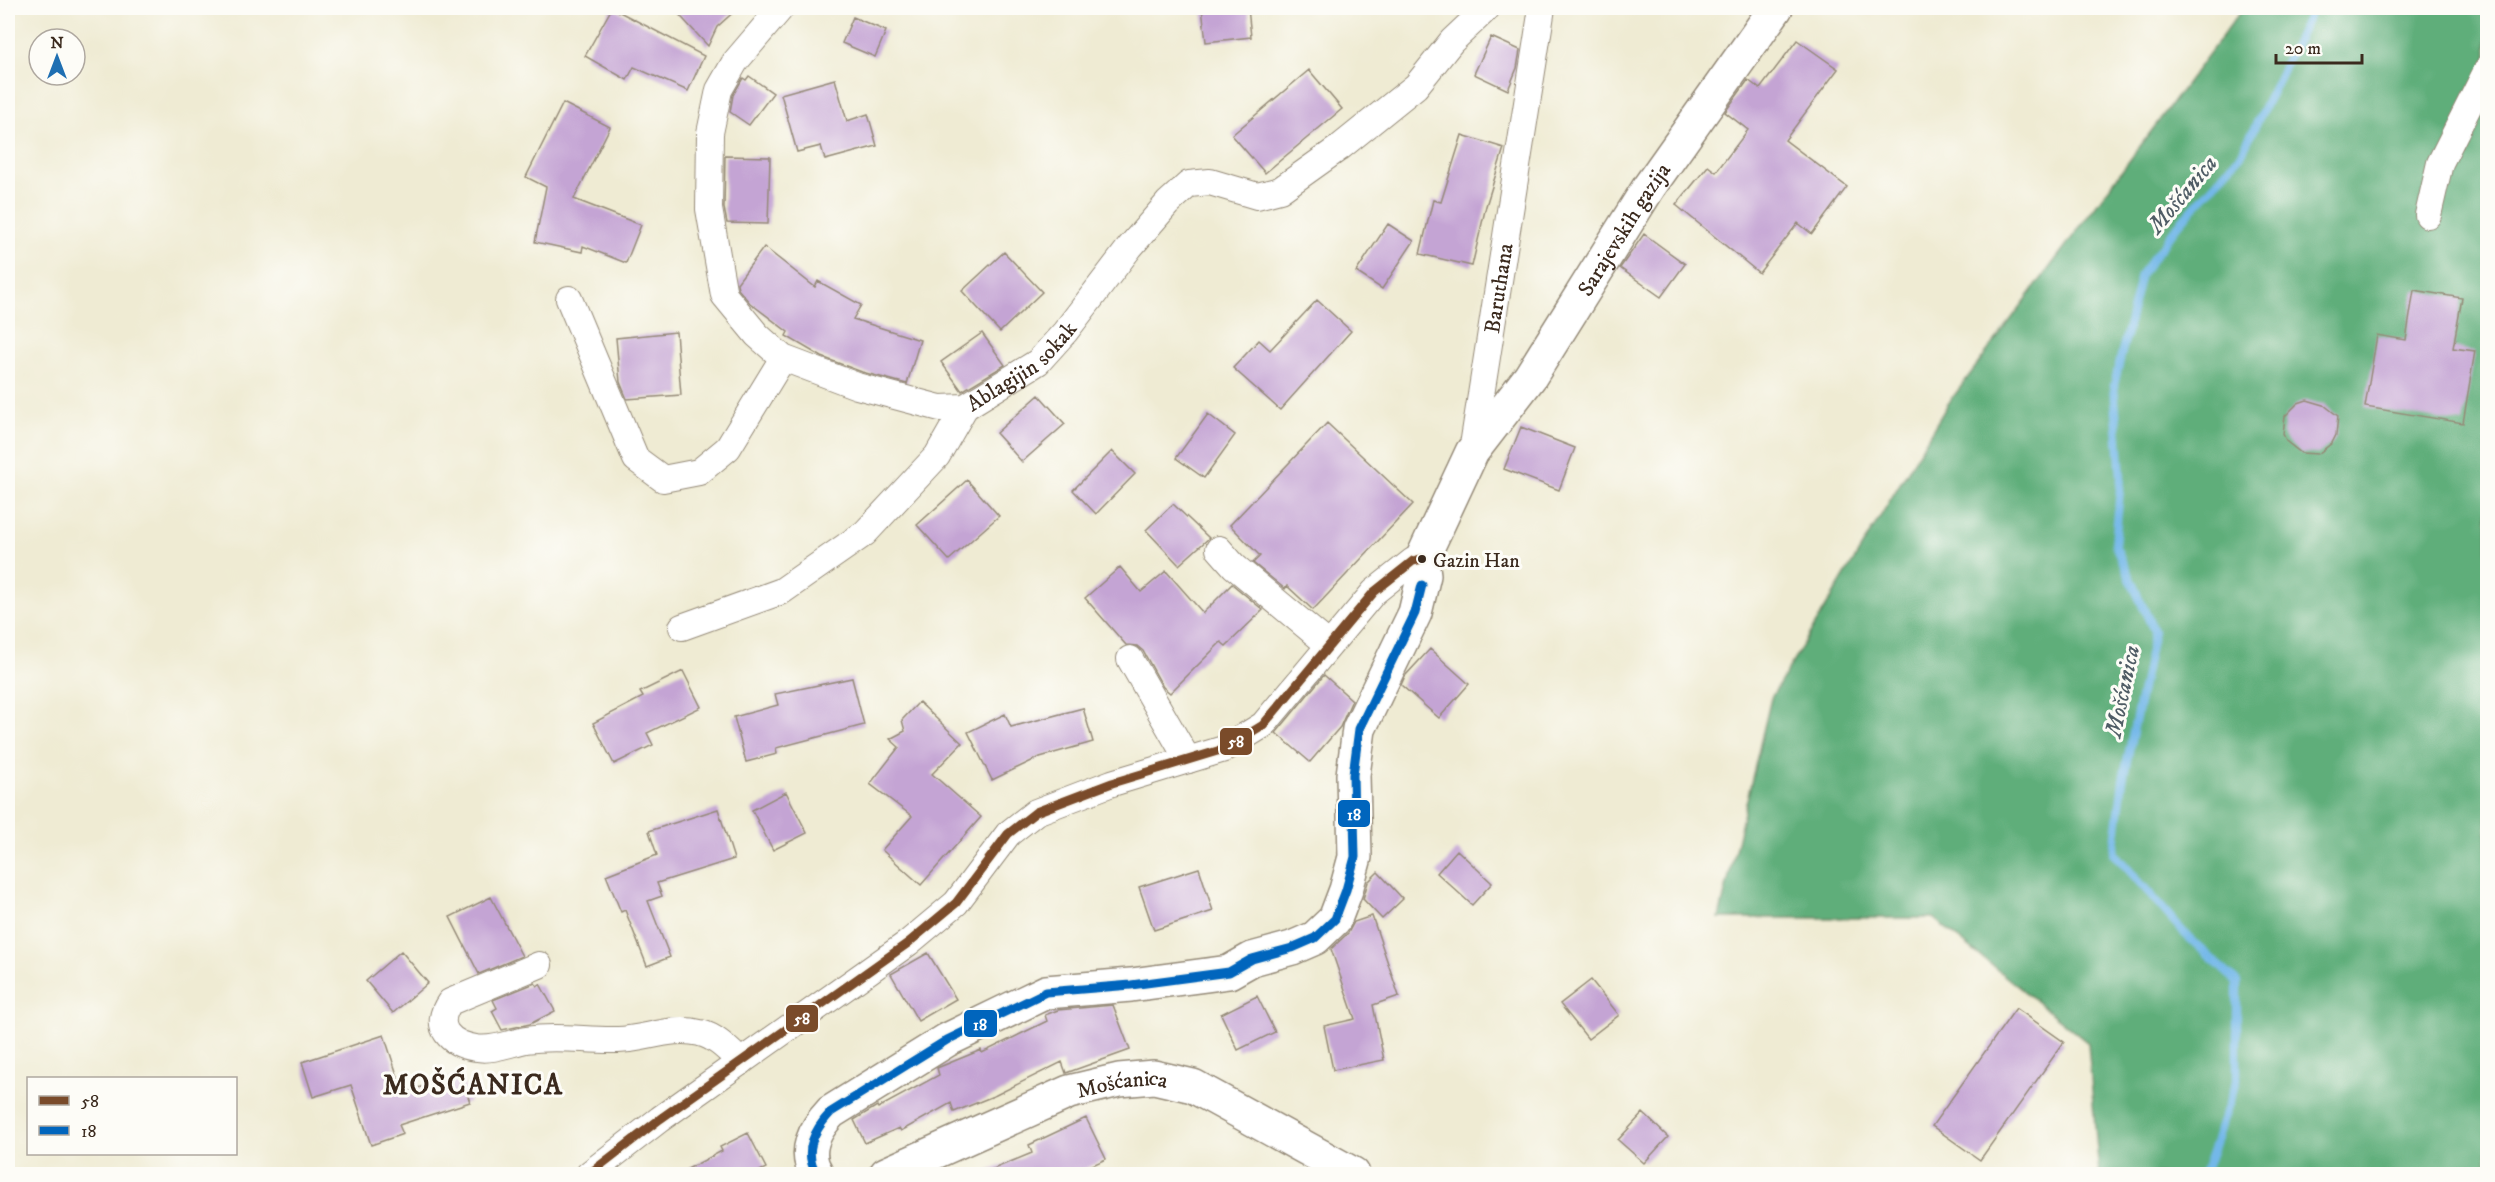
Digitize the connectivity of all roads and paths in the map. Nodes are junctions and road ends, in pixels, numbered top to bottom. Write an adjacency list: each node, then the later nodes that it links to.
1 (781, 8): 8 (street, Ablagijin sokak)
2 (1487, 8): 9 (street, Ablagijin sokak)
3 (1542, 8): 10 (street, Baruthana)
4 (1776, 8): 10 (main road, Sarajevskih gazija)
5 (2487, 68): 6 (street)
6 (2428, 216)
7 (569, 299): 8 (street)
8 (783, 358): 9 (street, Ablagijin sokak)
9 (965, 407): 13 (street)
10 (1472, 453): 12 (main road, Baruthana)
11 (1219, 549): 14 (street)
12 (1422, 559): 14 (street); 20 (main road)
13 (682, 627)
14 (1329, 645): 16 (street)
15 (1130, 659): 16 (street)
16 (1188, 760): 18 (street)
17 (539, 965): 18 (street)
18 (741, 1062): 19 (street)
19 (589, 1174)
20 (817, 1174)
21 (886, 1174): 22 (main road, Mošćanica)
22 (1353, 1174)

